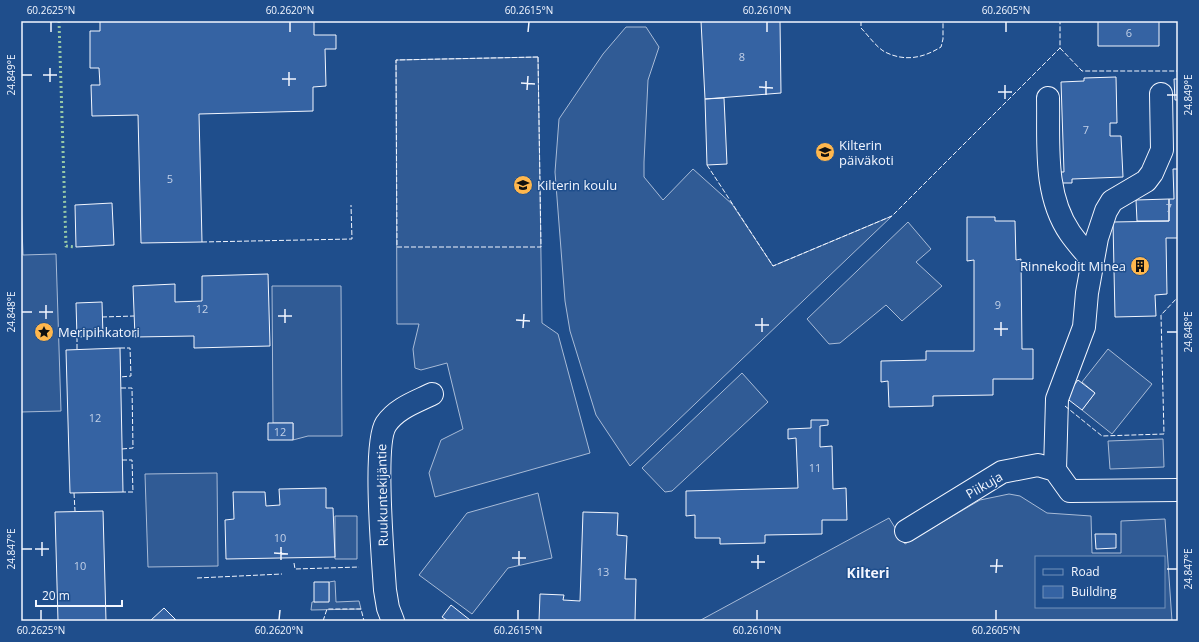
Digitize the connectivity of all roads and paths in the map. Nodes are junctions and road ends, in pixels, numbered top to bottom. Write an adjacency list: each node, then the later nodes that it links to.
1 (1161, 94): 3 (street)
2 (1048, 98): 3 (street)
3 (1093, 261): 5 (street)
4 (432, 394): 8 (street, Ruukuntekijäntie)
5 (1056, 470): 6 (street); 7 (street, Piikuja)
6 (1178, 490)
7 (906, 532)
8 (393, 621)

